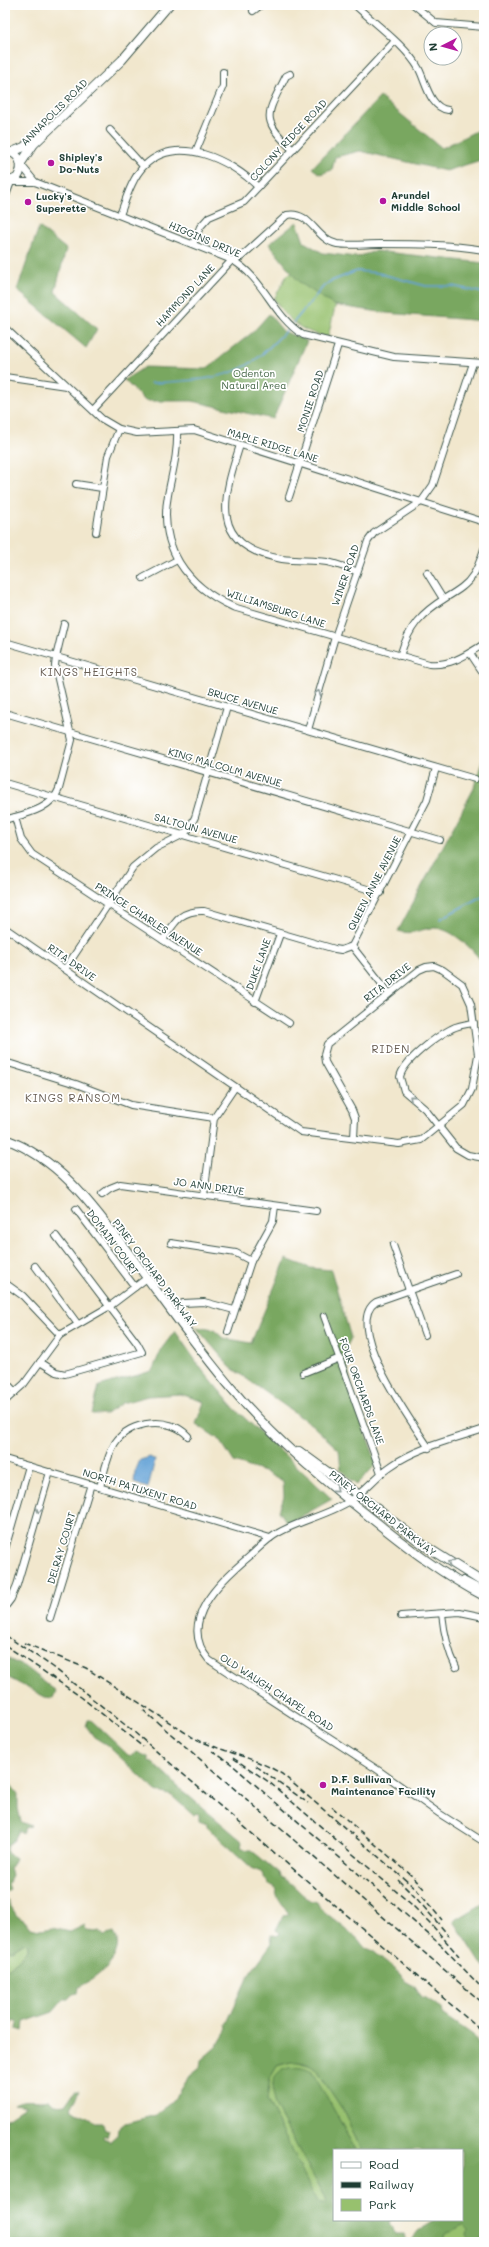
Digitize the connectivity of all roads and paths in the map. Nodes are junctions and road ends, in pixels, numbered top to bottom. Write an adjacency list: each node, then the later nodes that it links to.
1 (169, 5): 10 (main road, ANNAPOLIS ROAD)
2 (261, 5): 5 (street)
3 (355, 5): 7 (street)
4 (414, 5): 6 (street)
5 (253, 11)
6 (484, 27)
7 (394, 42): 11 (street); 13 (street, COLONY RIDGE ROAD)
8 (222, 72): 14 (street)
9 (290, 74): 13 (street)
10 (104, 77): 15 (main road, ANNAPOLIS ROAD); 16 (main road, ANNAPOLIS ROAD)
11 (448, 110)
12 (110, 130): 17 (street)
13 (293, 150): 20 (street, COLONY RIDGE ROAD)
14 (196, 151): 17 (street); 20 (street)
15 (8, 152): 16 (main road)
16 (22, 164): 18 (main road, ANNAPOLIS ROAD); 19 (street, HIGGINS DRIVE)
17 (144, 166): 22 (street)
18 (10, 182): 19 (street, HIGGINS DRIVE); 21 (street)
19 (36, 182): 22 (street, HIGGINS DRIVE)
20 (258, 186): 23 (street, COLONY RIDGE ROAD)
21 (5, 198)
22 (120, 215): 23 (street, HIGGINS DRIVE)
23 (193, 244): 25 (street, HIGGINS DRIVE)
24 (484, 250): 25 (street, HAMMOND LANE)
25 (232, 260): 27 (street, HIGGINS DRIVE); 32 (street, HAMMOND LANE)
26 (5, 328): 31 (street, MAPLE RIDGE LANE)
27 (338, 345): 28 (street, HIGGINS DRIVE); 36 (street, MONIE ROAD)
28 (473, 362): 29 (street, HIGGINS DRIVE); 40 (street, WINER ROAD)
29 (484, 363)
30 (5, 377): 31 (street)
31 (66, 386): 32 (street, MAPLE RIDGE LANE)
32 (92, 410): 33 (street, MAPLE RIDGE LANE)
33 (119, 429): 34 (street, MAPLE RIDGE LANE); 38 (street)
34 (177, 431): 35 (street, MAPLE RIDGE LANE); 44 (street, WILLIAMSBURG LANE)
35 (240, 444): 36 (street, MAPLE RIDGE LANE); 45 (street)
36 (300, 464): 39 (street, MONIE ROAD); 40 (street, MAPLE RIDGE LANE)
37 (76, 484): 38 (street)
38 (102, 488): 42 (street)
39 (289, 497)
40 (421, 502): 41 (street, MAPLE RIDGE LANE); 45 (street, WINER ROAD)
41 (484, 522)
42 (96, 532)
43 (484, 549): 48 (street)
44 (177, 560): 47 (street); 50 (street, WILLIAMSBURG LANE)
45 (356, 571): 50 (street, WINER ROAD)
46 (427, 573): 48 (street)
47 (143, 578)
48 (443, 599): 54 (street)
49 (64, 624): 55 (street)
50 (335, 637): 54 (street, WILLIAMSBURG LANE); 59 (street, WINER ROAD, one-way to 50)
51 (5, 642): 55 (street, BRUCE AVENUE)
52 (484, 644): 53 (street, WILLIAMSBURG LANE)
53 (470, 653): 54 (street, WILLIAMSBURG LANE); 56 (street)
54 (400, 656)
55 (56, 657): 57 (street, BRUCE AVENUE); 60 (street)
56 (484, 674)
57 (227, 707): 59 (street, BRUCE AVENUE); 62 (street)
58 (5, 713): 60 (street, KING MALCOLM AVENUE)
59 (308, 730): 61 (street, BRUCE AVENUE)
60 (72, 732): 62 (street, KING MALCOLM AVENUE); 65 (street)
61 (436, 768): 63 (street, BRUCE AVENUE); 68 (street, QUEEN ANNE AVENUE)
62 (208, 772): 68 (street, KING MALCOLM AVENUE); 69 (street)
63 (475, 779)
64 (5, 783): 65 (street, SALTOUN AVENUE)
65 (53, 797): 66 (street); 69 (street, SALTOUN AVENUE)
66 (15, 817): 67 (street); 72 (street, PRINCE CHARLES AVENUE)
67 (5, 820)
68 (411, 831): 70 (street, KING MALCOLM AVENUE); 71 (street, QUEEN ANNE AVENUE)
69 (182, 835): 71 (street, SALTOUN AVENUE); 72 (street)
70 (440, 840)
71 (381, 893): 76 (street, QUEEN ANNE AVENUE)
72 (108, 904): 75 (street, PRINCE CHARLES AVENUE); 77 (street)
73 (5, 928): 77 (street, RITA DRIVE)
74 (280, 934): 75 (street, QUEEN ANNE AVENUE); 76 (street, QUEEN ANNE AVENUE); 79 (street, DUKE LANE)
75 (163, 940): 79 (street, PRINCE CHARLES AVENUE)
76 (352, 946): 78 (street)
77 (64, 969): 83 (street, RITA DRIVE)
78 (389, 993): 80 (street, RITA DRIVE); 86 (street, RITA DRIVE)
79 (255, 1002): 81 (street, PRINCE CHARLES AVENUE)
80 (474, 1023): 85 (street, RITA DRIVE); 85 (street, one-way to 80)
81 (289, 1024)
82 (5, 1062): 84 (street)
83 (235, 1087): 84 (street); 86 (street, RITA DRIVE)
84 (214, 1118): 90 (street)
85 (439, 1126): 86 (street, RITA DRIVE); 88 (street)
86 (354, 1138)
87 (5, 1139): 100 (main road, PINEY ORCHARD PARKWAY)
88 (484, 1158)
89 (102, 1194): 90 (street, JO ANN DRIVE)
90 (204, 1195): 91 (street, JO ANN DRIVE)
91 (275, 1206): 93 (street, JO ANN DRIVE); 97 (street)
92 (76, 1209): 102 (street, DOMAIN COURT)
93 (316, 1211)
94 (56, 1236): 105 (street)
95 (171, 1243): 97 (street)
96 (393, 1244): 103 (street)
97 (251, 1260): 106 (street)
98 (35, 1266): 108 (street)
99 (456, 1274): 103 (street)
100 (147, 1278): 102 (street); 120 (main road, PINEY ORCHARD PARKWAY)
101 (5, 1284): 110 (street)
102 (135, 1287): 105 (street)
103 (409, 1290): 111 (street); 121 (street)
104 (183, 1303): 106 (street)
105 (110, 1306): 108 (street); 113 (street)
106 (234, 1310): 109 (street)
107 (324, 1316): 112 (street, FOUR ORCHARDS LANE)
108 (77, 1323): 110 (street)
109 (228, 1332)
110 (60, 1335): 113 (street)
111 (425, 1335)
112 (340, 1358): 114 (street); 125 (street, FOUR ORCHARDS LANE)
113 (40, 1362): 116 (street)
114 (303, 1372)
115 (5, 1381): 116 (street)
116 (15, 1392): 117 (street)
117 (5, 1401)
118 (484, 1429): 121 (street, OLD WAUGH CHAPEL ROAD)
119 (188, 1436): 127 (street)
120 (277, 1436): 128 (main road, PINEY ORCHARD PARKWAY); 129 (main road, PINEY ORCHARD PARKWAY, one-way to 129)
121 (429, 1448): 125 (street, OLD WAUGH CHAPEL ROAD)
122 (5, 1459): 123 (street, NORTH PATUXENT ROAD)
123 (29, 1466): 124 (street, NORTH PATUXENT ROAD); 131 (street)
124 (50, 1472): 126 (street, NORTH PATUXENT ROAD); 136 (street, one-way to 136)
125 (381, 1473): 128 (street, OLD WAUGH CHAPEL ROAD)
126 (91, 1484): 127 (street, NORTH PATUXENT ROAD); 140 (street, DELRAY COURT)
127 (100, 1487): 130 (street, NORTH PATUXENT ROAD)
128 (358, 1494): 129 (street, OLD WAUGH CHAPEL ROAD); 133 (main road, PINEY ORCHARD PARKWAY, one-way to 128)
129 (349, 1501): 130 (street, OLD WAUGH CHAPEL ROAD); 132 (main road, PINEY ORCHARD PARKWAY)
130 (270, 1538): 142 (street, OLD WAUGH CHAPEL ROAD)
131 (5, 1549)
132 (440, 1570): 134 (street); 135 (main road, PINEY ORCHARD PARKWAY)
133 (484, 1583)
134 (484, 1591)
135 (484, 1596)
136 (5, 1607)
137 (442, 1614): 138 (street); 139 (street); 141 (street)
138 (401, 1616)
139 (484, 1617)
140 (50, 1618)
141 (456, 1667)
142 (484, 1842)

